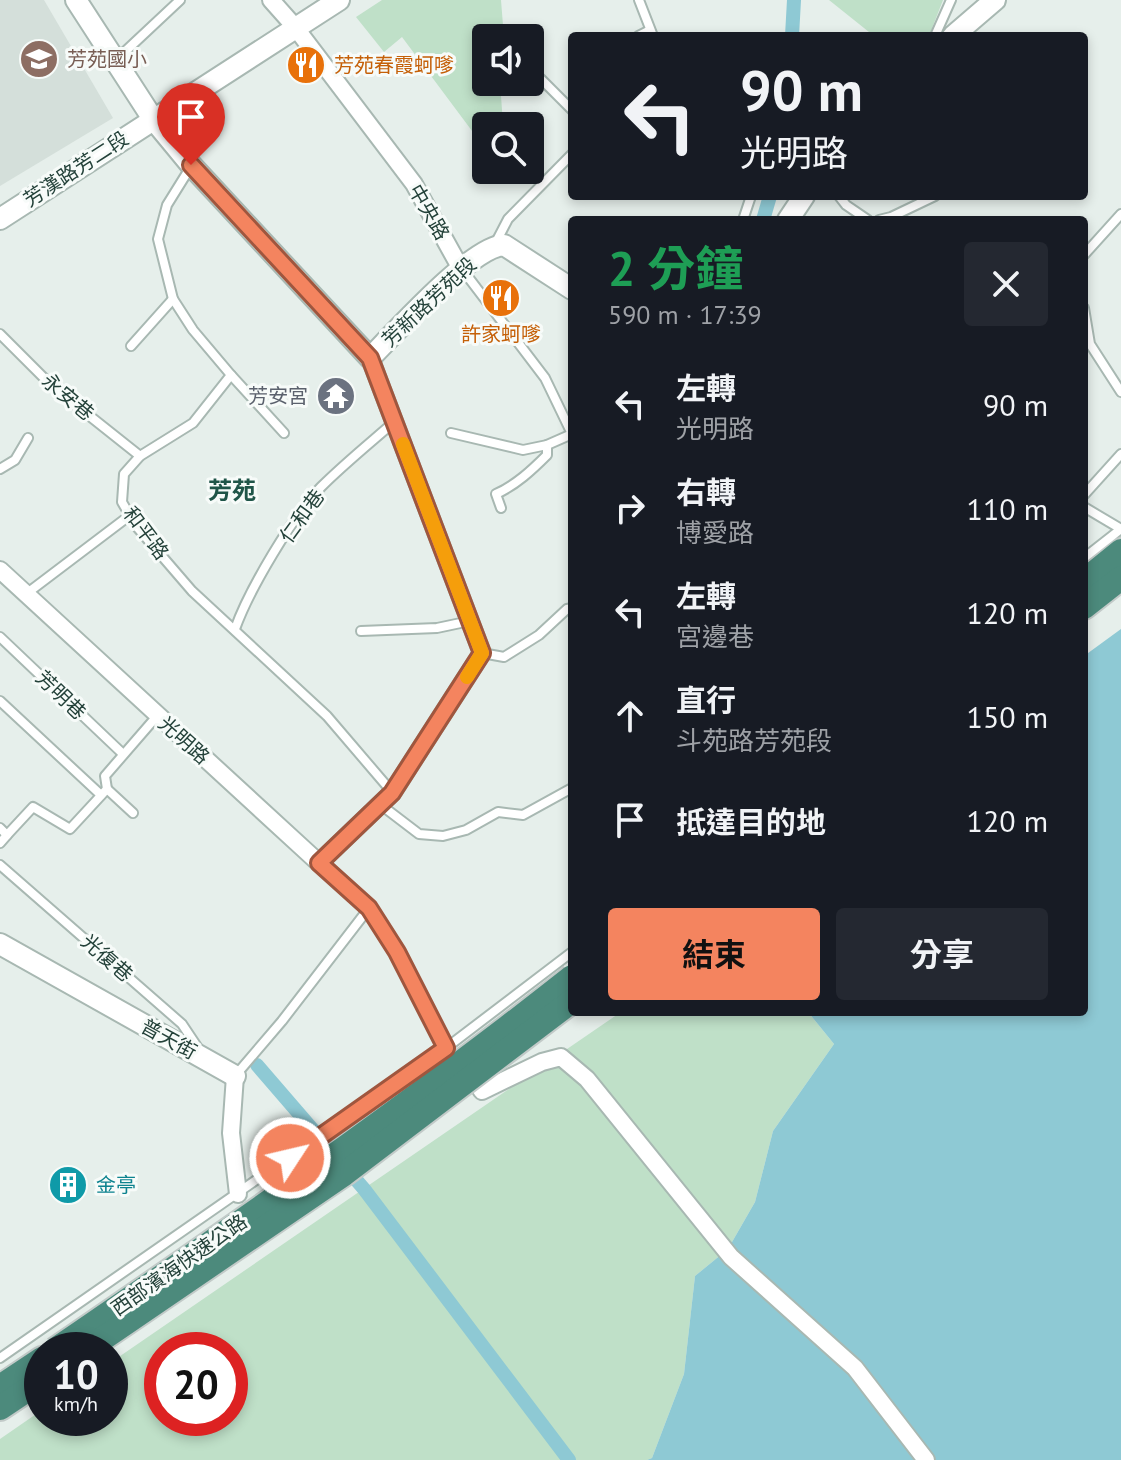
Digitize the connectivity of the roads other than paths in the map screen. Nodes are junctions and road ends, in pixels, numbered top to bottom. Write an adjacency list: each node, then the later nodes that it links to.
1 (76, 0): 12 (street)
2 (180, 0): 12 (lane)
3 (271, 0): 8 (street, 中央路)
4 (339, 0): 8 (street, 芳漢路芳二段)
5 (639, 0): 9 (lane)
6 (951, 0): 10 (lane)
7 (995, 0): 11 (street)
8 (295, 27): 15 (street, 芳漢路芳二段); 26 (street, 中央路)
9 (651, 32)
10 (937, 32)
11 (958, 32)
12 (115, 60): 15 (street)
13 (544, 82): 14 (lane)
14 (568, 106)
15 (153, 119): 17 (street); 23 (street, 芳漢路芳二段)
16 (568, 158): 24 (lane)
17 (191, 165): 28 (lane); 32 (street)
18 (842, 200): 21 (lane)
19 (928, 200): 22 (lane)
20 (1121, 214): 25 (lane)
21 (862, 216)
22 (890, 216)
23 (0, 219)
24 (494, 246): 26 (street, 芳新路芳苑段); 27 (street, 芳新路芳苑段)
25 (1088, 251)
26 (461, 269): 32 (street, 芳新路芳苑段); 36 (lane, 中央路)
27 (568, 286)
28 (173, 299): 31 (lane); 33 (lane)
29 (1088, 332): 34 (lane)
30 (0, 334): 43 (lane, 永安巷)
31 (131, 346)
32 (370, 358): 35 (street)
33 (231, 375): 37 (lane); 43 (lane)
34 (1121, 392)
35 (394, 422): 58 (street); 59 (lane, 仁和巷)
36 (568, 426)
37 (284, 433)
38 (451, 433): 41 (lane)
39 (568, 436): 41 (lane)
40 (28, 438): 44 (lane)
41 (547, 445): 46 (lane)
42 (1121, 454): 45 (lane)
43 (140, 456): 48 (lane, 和平路)
44 (0, 469)
45 (1088, 491)
46 (501, 508)
47 (1088, 509): 49 (lane)
48 (129, 516): 55 (lane); 59 (lane, 和平路)
49 (1121, 529): 51 (lane)
50 (1121, 551): 53 (highway)
51 (1088, 555)
52 (0, 570): 55 (street, 光明路)
53 (1088, 578)
54 (1121, 578): 56 (highway)
55 (26, 594): 64 (street, 光明路)
56 (1088, 604)
57 (568, 609): 62 (lane)
58 (470, 621): 60 (lane); 62 (street)
59 (235, 629): 68 (lane, 和平路)
60 (361, 631)
61 (0, 637): 65 (lane, 芳明巷)
62 (482, 653): 68 (street)
63 (0, 701): 67 (lane)
64 (157, 716): 65 (lane); 73 (street, 光明路)
65 (123, 754): 67 (lane)
66 (568, 790): 68 (lane, 和平路)
67 (104, 792): 69 (lane); 71 (lane)
68 (387, 799): 73 (street)
69 (133, 813)
70 (0, 828): 71 (lane)
71 (7, 835): 72 (lane)
72 (0, 843)
73 (319, 863): 75 (lane, 光明路)
74 (0, 865): 81 (lane, 光復巷)
75 (369, 908): 80 (lane, 光明路); 82 (lane)
76 (0, 944): 81 (street, 普天街)
77 (568, 955): 80 (lane)
78 (568, 980): 85 (highway, 西部濱海快速公路, bridge)
79 (568, 1004): 86 (highway, 西部濱海快速公路, bridge)
80 (446, 1048): 83 (lane, 光明路); 84 (lane)
81 (205, 1059): 82 (street, 普天街)
82 (235, 1076): 84 (street)
83 (480, 1088): 92 (street)
84 (238, 1194): 87 (lane)
85 (81, 1332)
86 (112, 1332)
87 (0, 1358)
88 (24, 1371): 89 (highway)
89 (0, 1387)
90 (24, 1392): 91 (highway)
91 (0, 1408)
92 (926, 1460)

